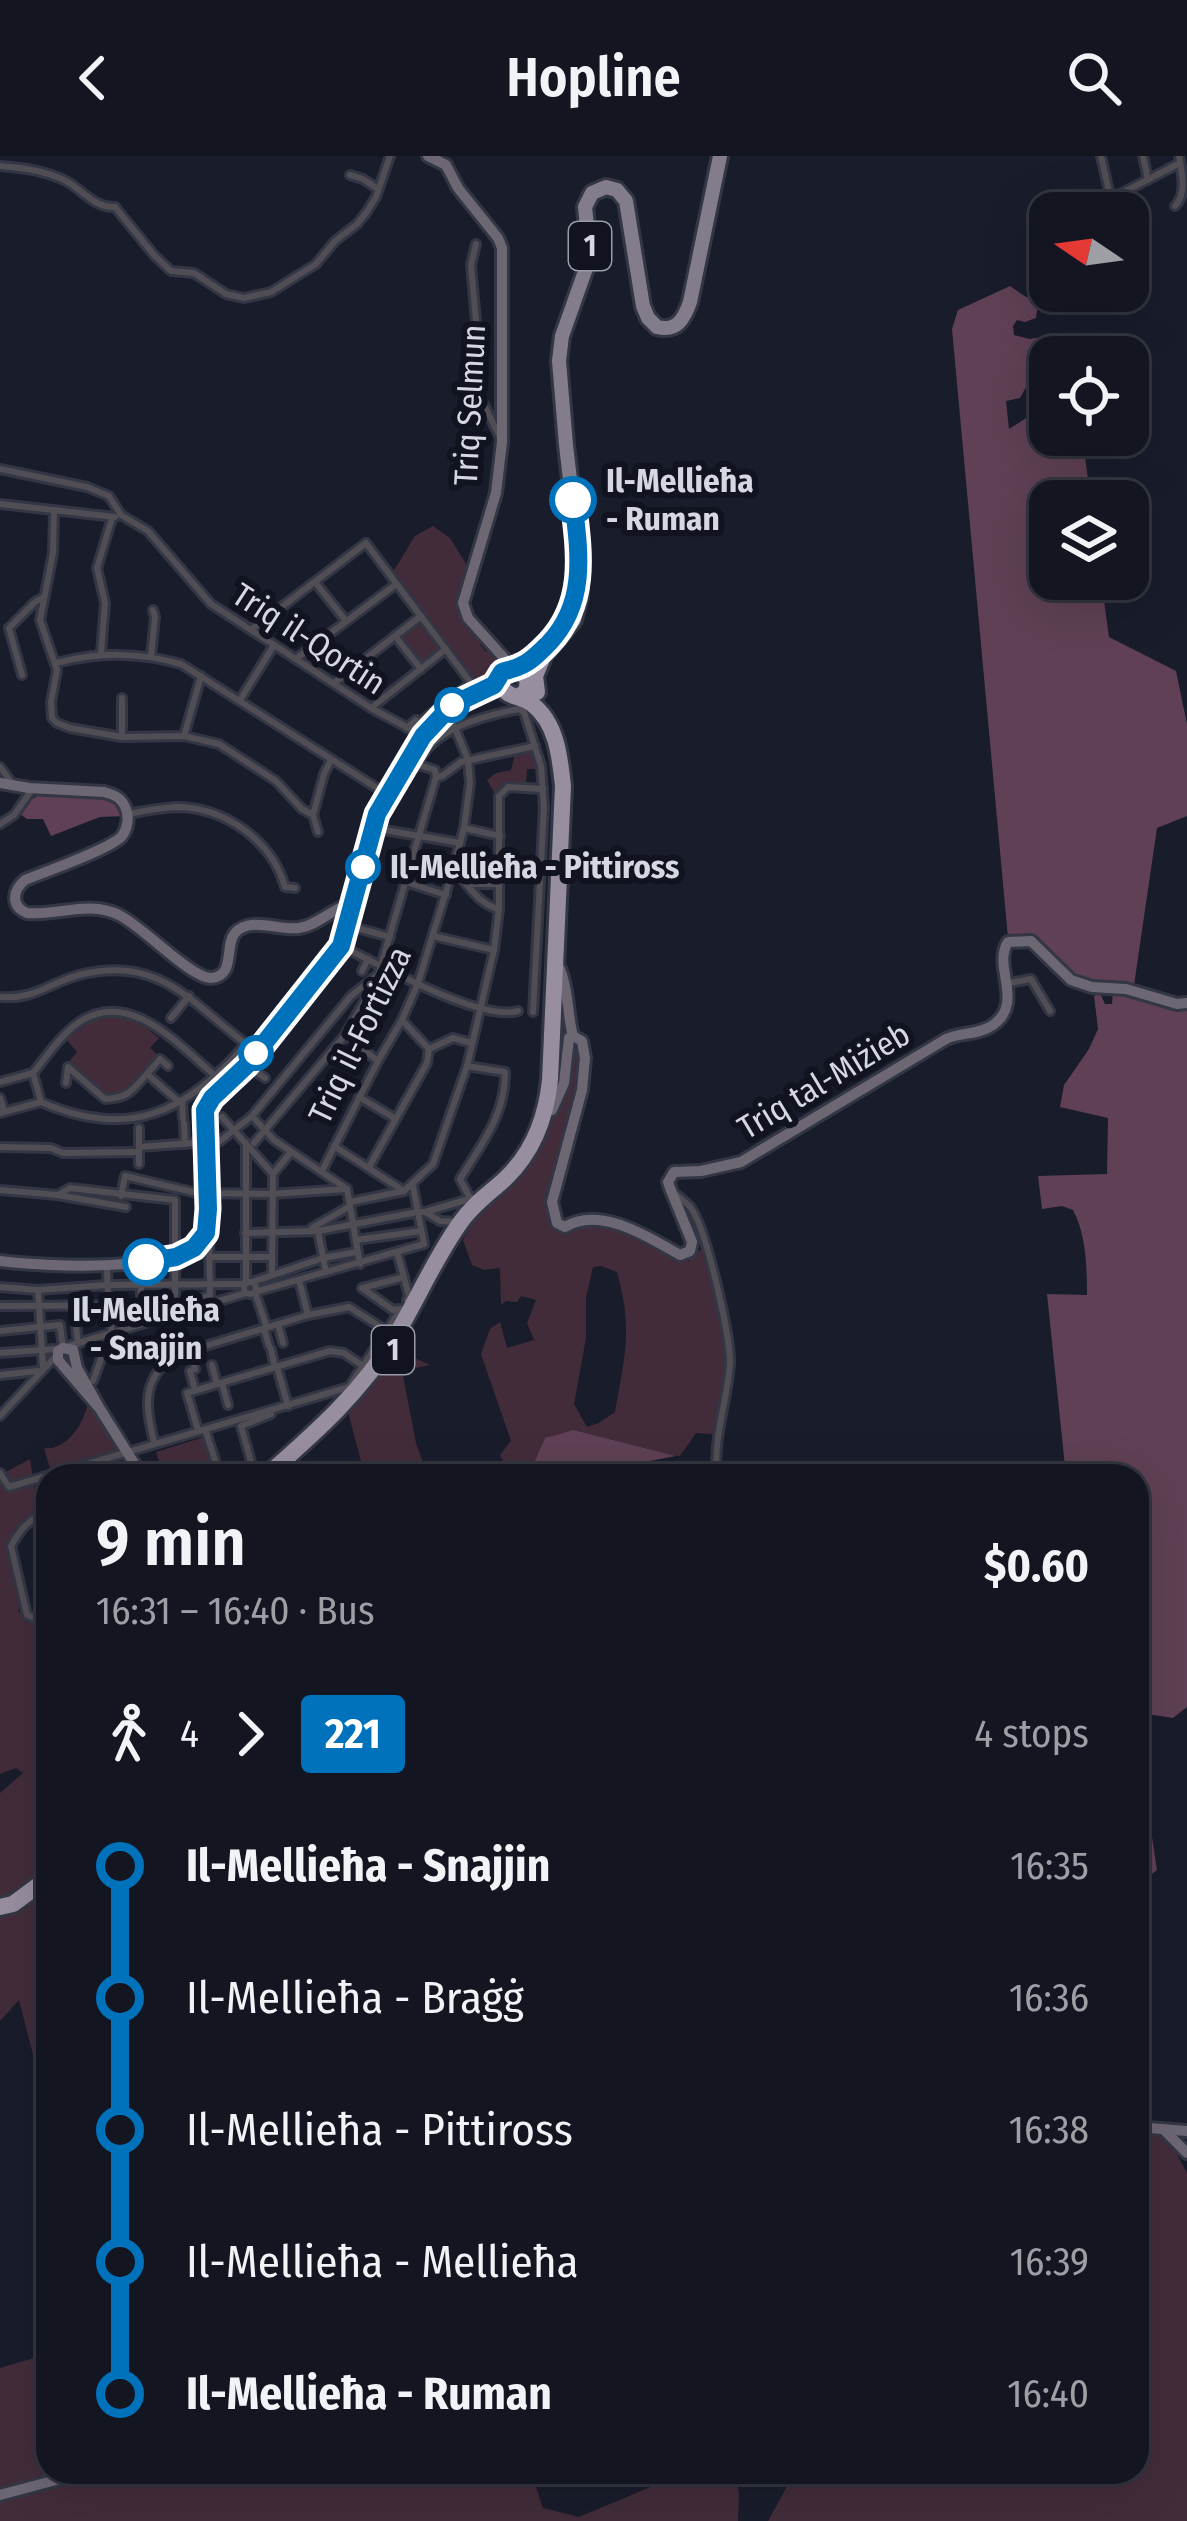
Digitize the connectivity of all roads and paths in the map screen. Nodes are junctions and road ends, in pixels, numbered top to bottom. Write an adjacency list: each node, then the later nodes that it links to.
1 (390, 156): 11 (street)
2 (428, 156): 7 (street, Triq Selmun)
3 (717, 156): 23 (main road, 1)
4 (1101, 156): 10 (street)
5 (1143, 156): 10 (street)
6 (1179, 159): 10 (street); 12 (street)
7 (445, 160): 15 (street, Triq Selmun)
8 (0, 166): 11 (street)
9 (350, 175): 11 (street)
10 (1148, 180)
11 (378, 190)
12 (1175, 206)
13 (476, 244): 14 (street)
14 (485, 409): 15 (street); 16 (street)
15 (502, 419): 16 (street, Triq Selmun)
16 (502, 442): 43 (street, Triq Selmun)
17 (0, 469): 20 (street, Triq il-Qortin)
18 (0, 504): 19 (street)
19 (53, 512): 21 (street); 26 (street)
20 (121, 515): 21 (street); 22 (street); 30 (street, Triq il-Qortin)
21 (112, 518): 22 (street)
22 (109, 531): 34 (street)
23 (580, 580): 37 (main road, 1); 43 (main road, 1)
24 (315, 581): 25 (street); 29 (street); 30 (street)
25 (396, 584): 28 (street); 29 (street)
26 (44, 597): 38 (street); 40 (street)
27 (154, 610): 35 (street)
28 (421, 616): 31 (street); 33 (street)
29 (346, 621): 36 (street)
30 (251, 630): 32 (street, Triq il-Qortin)
31 (395, 636): 39 (street); 42 (street)
32 (274, 645): 36 (street, Triq il-Qortin); 45 (street)
33 (446, 650): 39 (street); 48 (street)
34 (101, 653): 35 (street); 38 (street)
35 (151, 656): 41 (street)
36 (297, 658): 42 (street, Triq il-Qortin)
37 (542, 658): 43 (highway)
38 (56, 664): 53 (street)
39 (421, 669): 46 (street)
40 (22, 675)
41 (201, 676): 45 (street); 51 (street)
42 (334, 683): 46 (street, Triq il-Qortin)
43 (517, 684): 47 (street); 49 (street); 50 (highway); 86 (highway, 1)
44 (122, 698): 53 (street)
45 (240, 700): 54 (street)
46 (371, 708): 48 (street, Triq il-Qortin)
47 (448, 711): 49 (street, Triq il-Fortizza); 52 (street)
48 (406, 728): 52 (street, Triq il-Qortin)
49 (457, 728): 55 (street, Triq il-Fortizza); 56 (street)
50 (538, 733): 55 (street); 61 (street); 109 (highway, 1)
51 (184, 736): 53 (street); 64 (street)
52 (423, 736): 56 (street)
53 (122, 737)
54 (331, 760): 62 (street); 64 (street)
55 (468, 760): 58 (street); 67 (street, Triq il-Fortizza)
56 (412, 763): 58 (street); 62 (street)
57 (0, 767): 59 (street)
58 (436, 777): 69 (street)
59 (6, 783): 60 (street)
60 (33, 788): 63 (street); 65 (street)
61 (543, 789): 70 (street); 97 (street)
62 (388, 795): 66 (street)
63 (128, 814): 76 (street); 79 (street)
64 (313, 815): 68 (street)
65 (0, 824)
66 (373, 828): 69 (street); 79 (street)
67 (464, 828): 70 (street); 71 (street, Triq il-Fortizza)
68 (318, 832)
69 (419, 836): 71 (street); 73 (street)
70 (500, 836): 75 (street)
71 (460, 843): 72 (street, Triq il-Fortizza)
72 (453, 869): 74 (street); 77 (street, Triq il-Fortizza)
73 (406, 882): 77 (street); 82 (street)
74 (468, 884): 75 (street); 78 (street)
75 (499, 884): 78 (street)
76 (295, 888)
77 (446, 895): 81 (street, Triq il-Fortizza)
78 (499, 909): 84 (street)
79 (352, 910): 80 (street)
80 (349, 926): 82 (street); 83 (street)
81 (433, 936): 84 (street); 89 (street, Triq il-Fortizza)
82 (390, 937): 87 (street)
83 (341, 946): 85 (street); 103 (street)
84 (494, 950): 94 (street)
85 (368, 959): 87 (street); 88 (street)
86 (560, 969): 101 (street); 120 (highway, 1)
87 (380, 970): 89 (street); 100 (street); 122 (street)
88 (362, 971)
89 (418, 983): 94 (street); 99 (street, Triq il-Fortizza)
90 (1009, 983): 93 (street, Triq tal-Miżieb); 96 (street); 140 (street, Triq tal-Miżieb)
91 (190, 996): 92 (street); 98 (street); 103 (street)
92 (0, 997)
93 (1187, 1004)
94 (482, 1009): 95 (street); 102 (street)
95 (518, 1011)
96 (1050, 1011)
97 (533, 1012)
98 (171, 1018)
99 (402, 1020): 104 (street); 105 (street, Triq il-Fortizza)
100 (345, 1035): 105 (street); 127 (street)
101 (573, 1036): 120 (street); 140 (street)
102 (472, 1043): 104 (street); 108 (street)
103 (251, 1048): 106 (street); 114 (street)
104 (429, 1049): 124 (street)
105 (378, 1061): 116 (street, Triq il-Fortizza)
106 (247, 1065): 112 (street); 114 (street)
107 (168, 1066): 111 (street)
108 (466, 1066): 139 (street); 149 (street)
109 (551, 1068): 149 (street); 154 (highway, 1)
110 (33, 1072): 113 (street); 114 (street); 119 (street)
111 (148, 1074): 115 (street); 118 (street)
112 (265, 1078)
113 (0, 1082)
114 (222, 1082): 118 (street); 128 (street)
115 (66, 1083)
116 (359, 1097): 124 (street); 131 (street, Triq il-Fortizza)
117 (0, 1098): 121 (street)
118 (181, 1101): 119 (street); 130 (street)
119 (41, 1102): 121 (street)
120 (552, 1110): 227 (highway, 1)
121 (2, 1112)
122 (252, 1116): 126 (street); 127 (street)
123 (222, 1117): 126 (street)
124 (396, 1119): 136 (street)
125 (139, 1127): 133 (street)
126 (234, 1130): 128 (street); 129 (street)
127 (264, 1130): 129 (street); 134 (street)
128 (206, 1142): 130 (street); 144 (street)
129 (250, 1143): 138 (street); 145 (street)
130 (185, 1144): 133 (street)
131 (334, 1146): 136 (street); 137 (street, Triq il-Fortizza)
132 (0, 1147): 133 (street)
133 (139, 1149): 135 (street)
134 (291, 1152): 137 (street); 138 (street)
135 (140, 1164)
136 (369, 1167): 143 (street)
137 (322, 1172): 141 (street)
138 (273, 1174): 146 (street)
139 (413, 1186): 143 (street); 152 (street)
140 (670, 1188): 228 (street)
141 (346, 1189): 146 (street); 150 (street)
142 (0, 1190): 147 (street)
143 (404, 1191): 150 (street)
144 (208, 1193): 145 (street); 148 (street); 156 (street)
145 (245, 1194): 146 (street); 159 (street)
146 (272, 1194): 160 (street)
147 (58, 1195): 148 (street); 151 (street)
148 (121, 1196): 165 (street)
149 (471, 1200): 152 (street)
150 (350, 1204): 155 (street); 157 (street)
151 (126, 1207)
152 (421, 1212): 153 (street); 155 (street); 158 (street)
153 (440, 1221): 154 (street); 162 (street)
154 (460, 1222): 162 (highway, 1)
155 (354, 1223): 157 (street); 161 (street)
156 (208, 1226): 165 (street); 166 (street)
157 (314, 1230): 160 (street); 169 (street)
158 (421, 1231): 161 (street); 164 (street)
159 (244, 1233): 160 (street); 167 (street)
160 (272, 1233): 168 (street)
161 (356, 1240): 163 (street)
162 (448, 1242): 226 (highway, 1)
163 (358, 1252): 169 (street); 172 (street)
164 (397, 1252): 172 (street); 176 (street)
165 (176, 1257): 171 (street); 179 (street)
166 (210, 1257): 167 (street); 180 (street)
167 (244, 1257): 168 (street); 183 (street)
168 (272, 1257): 175 (street)
169 (322, 1258): 174 (street); 175 (street)
170 (0, 1261): 171 (street)
171 (141, 1263): 178 (street)
172 (360, 1264): 174 (street)
173 (106, 1270): 181 (street)
174 (326, 1272): 177 (street)
175 (272, 1273): 183 (street)
176 (404, 1277): 192 (street); 192 (street)
177 (299, 1280): 183 (street); 193 (street)
178 (141, 1284): 179 (street); 181 (street); 187 (street)
179 (175, 1284): 180 (street); 188 (street)
180 (210, 1284): 183 (street); 186 (street)
181 (107, 1285): 184 (street); 185 (street)
182 (0, 1287): 184 (street)
183 (249, 1287): 186 (street); 196 (street)
184 (38, 1290): 191 (street)
185 (109, 1300): 187 (street); 190 (street); 199 (street)
186 (210, 1300): 188 (street); 199 (street)
187 (141, 1303): 188 (street)
188 (175, 1305)
189 (0, 1306): 191 (street)
190 (74, 1306): 191 (street); 204 (street)
191 (39, 1308): 195 (street)
192 (401, 1309): 198 (street)
193 (308, 1315): 194 (street); 198 (street)
194 (278, 1324): 196 (street); 205 (street)
195 (40, 1328): 197 (street); 201 (street); 204 (street)
196 (265, 1328): 200 (street); 207 (street)
197 (0, 1331)
198 (387, 1331): 206 (street)
199 (111, 1334): 204 (street); 210 (street)
200 (208, 1346): 202 (street); 211 (street)
201 (42, 1350): 203 (street); 204 (street); 208 (street)
202 (191, 1352): 212 (street); 219 (street)
203 (0, 1353)
204 (67, 1354): 208 (street); 220 (street)
205 (289, 1364): 206 (street); 207 (street)
206 (363, 1366): 213 (street)
207 (276, 1367): 211 (street); 214 (street)
208 (42, 1370): 209 (street); 215 (street)
209 (0, 1375)
210 (93, 1381)
211 (220, 1384): 212 (street); 217 (street)
212 (191, 1392): 218 (street)
213 (328, 1394): 214 (street); 225 (street)
214 (288, 1406): 217 (street)
215 (1, 1412)
216 (271, 1414): 224 (street)
217 (232, 1421): 218 (street)
218 (202, 1431): 219 (street); 223 (street)
219 (154, 1442): 220 (street)
220 (128, 1453): 221 (street); 222 (street)
221 (90, 1464)
222 (135, 1464)
223 (215, 1464)
224 (252, 1464)
225 (269, 1464)
226 (283, 1464)
227 (284, 1464)
228 (717, 1464)
229 (0, 1473): 230 (street)
230 (36, 1479)
231 (36, 1517): 232 (street)
232 (36, 1619)
233 (36, 1888): 235 (highway)
234 (36, 1896): 235 (highway)
235 (0, 1911)
236 (1149, 2128): 237 (street)
237 (1163, 2129): 238 (street); 239 (street)
238 (1187, 2131)
239 (1187, 2153)
240 (41, 2484): 241 (street)
241 (0, 2495)

